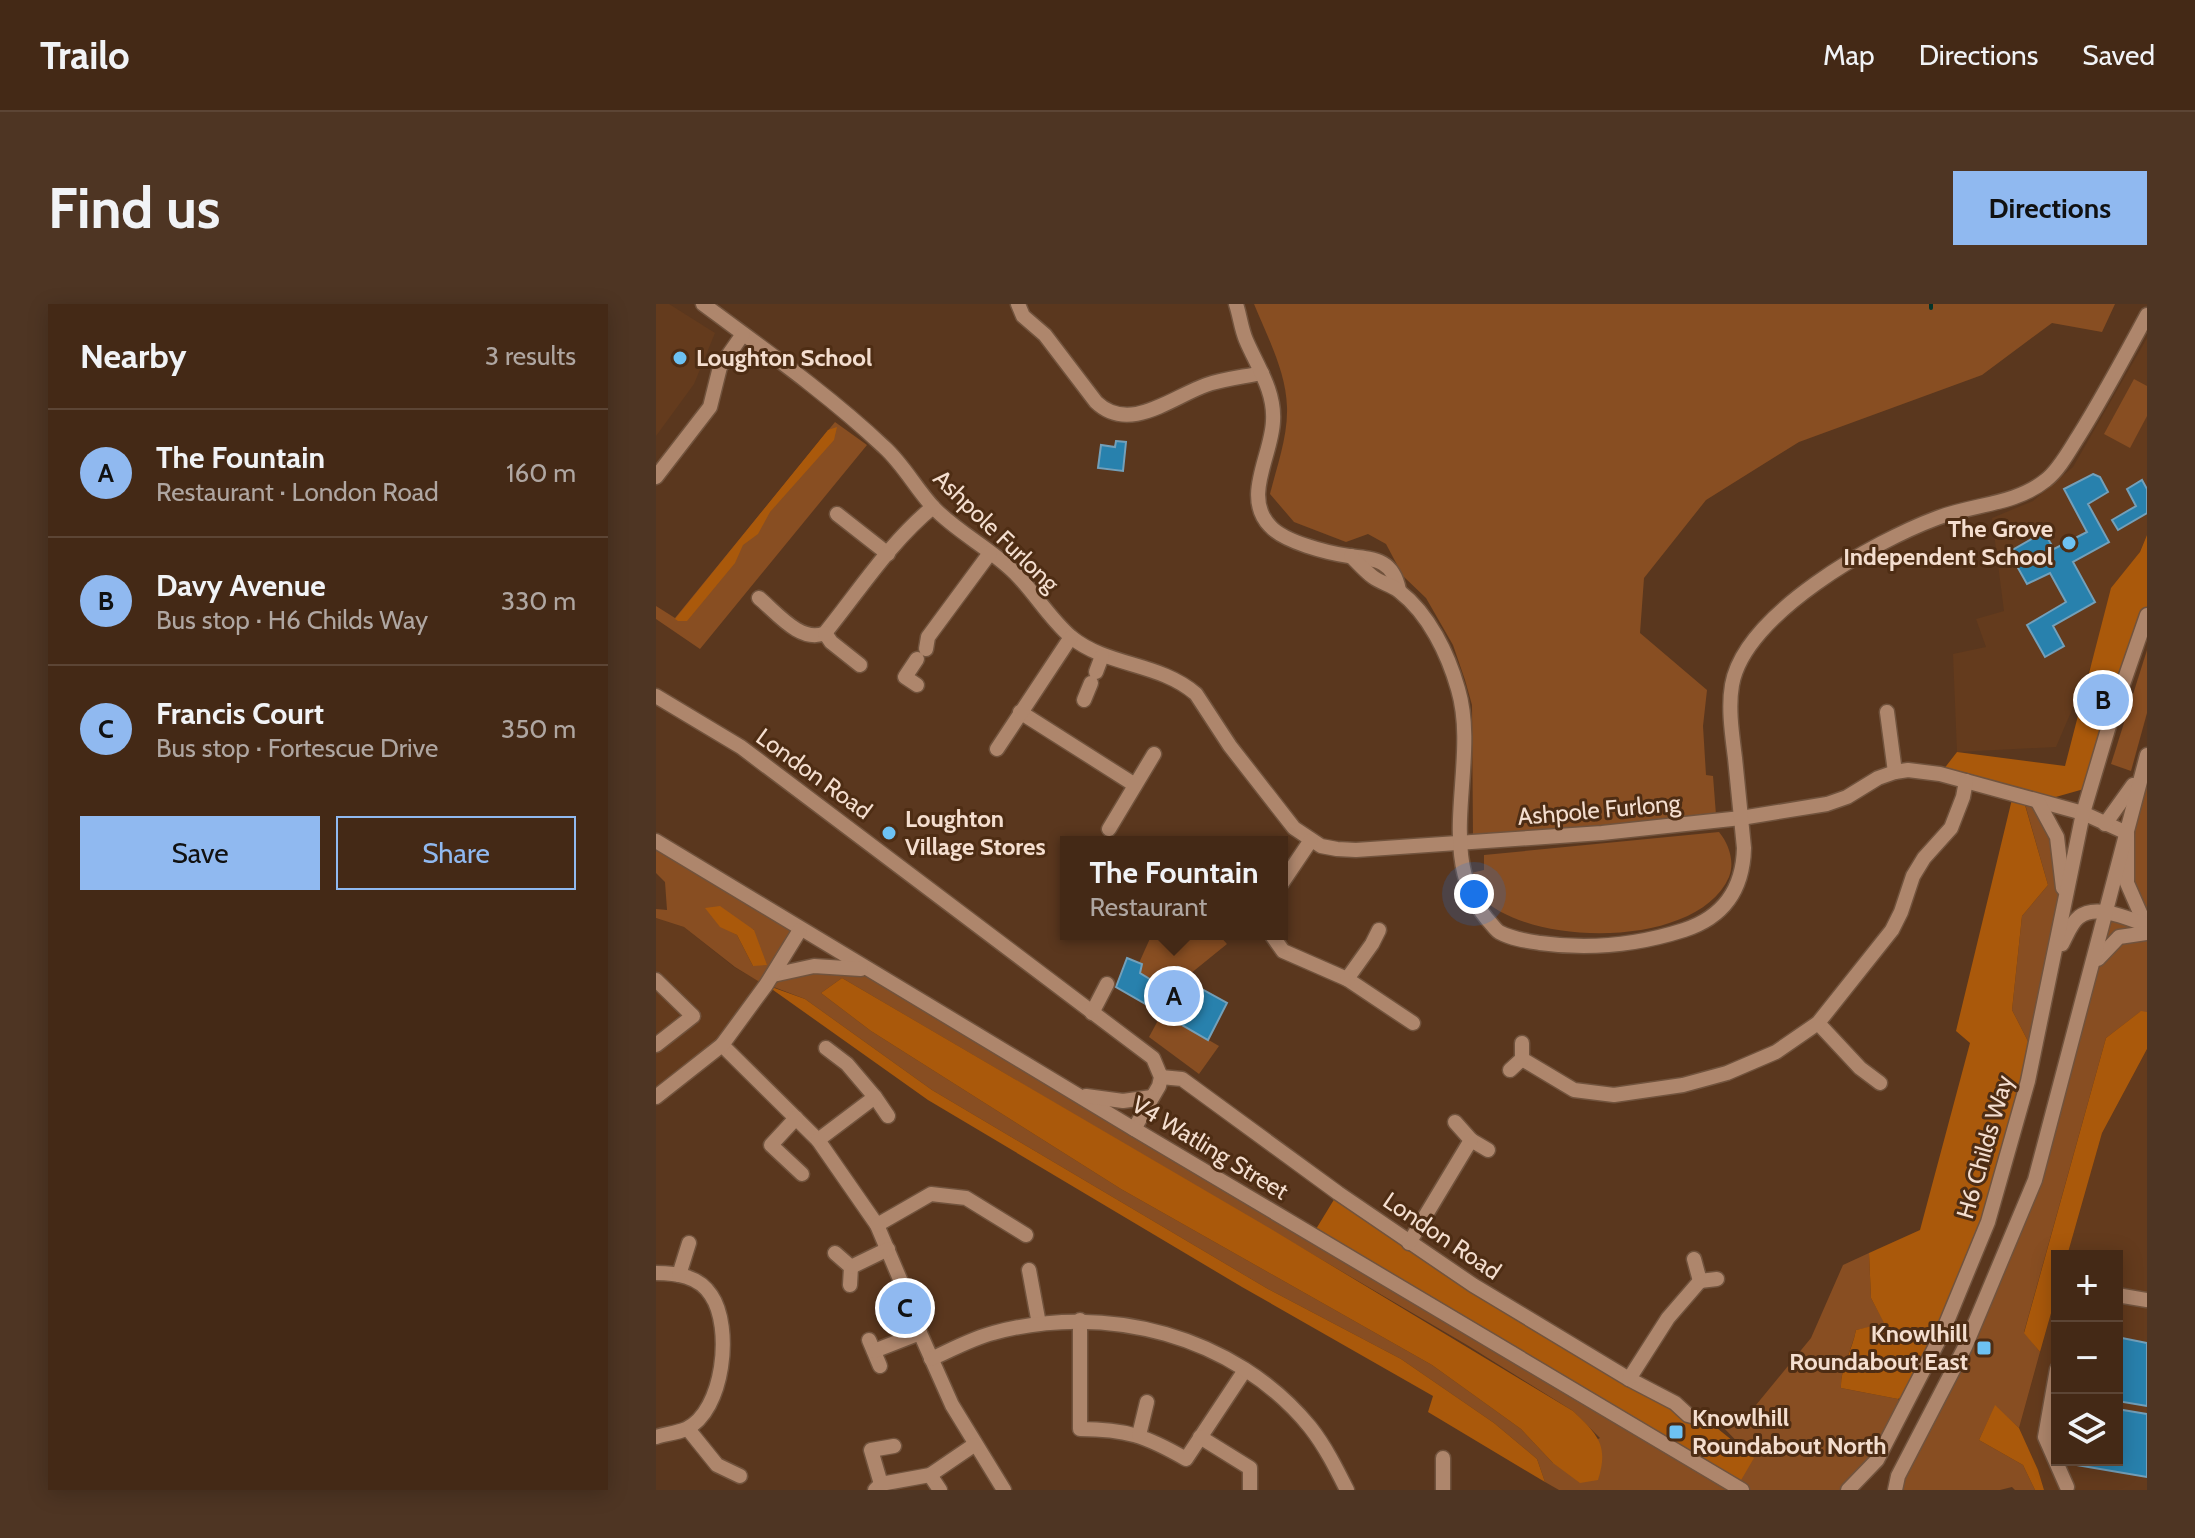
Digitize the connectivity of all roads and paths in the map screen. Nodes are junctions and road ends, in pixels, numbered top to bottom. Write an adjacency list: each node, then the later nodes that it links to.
1 (703, 304): 5 (street, Ashpole Furlong)
2 (1018, 304): 6 (street)
3 (1236, 304): 6 (street)
4 (2147, 315): 32 (street)
5 (743, 334): 7 (street); 8 (street, Ashpole Furlong)
6 (1262, 373): 38 (street)
7 (656, 477)
8 (933, 507): 10 (street, Ashpole Furlong); 11 (street)
9 (837, 514): 11 (street)
10 (990, 553): 15 (street, Ashpole Furlong); 18 (street)
11 (888, 554): 14 (street)
12 (759, 598): 14 (street)
13 (2147, 615): 31 (street, H6 Childs Way)
14 (825, 633): 17 (street)
15 (1071, 637): 16 (street, Ashpole Furlong); 21 (street)
16 (1102, 656): 20 (street); 36 (street, Ashpole Furlong)
17 (860, 665)
18 (917, 685)
19 (656, 696): 53 (street, London Road)
20 (1084, 700)
21 (1020, 712): 23 (street); 28 (street)
22 (1887, 712): 26 (street)
23 (997, 749)
24 (1154, 754): 28 (street)
25 (2146, 758): 29 (street)
26 (1895, 772): 27 (street, Ashpole Furlong); 32 (street, Ashpole Furlong)
27 (1966, 781): 30 (street, Ashpole Furlong); 55 (street)
28 (1135, 785): 34 (street)
29 (2132, 796): 33 (street); 35 (street)
30 (2038, 802): 31 (street, Ashpole Furlong); 40 (street)
31 (2083, 813): 33 (street, Ashpole Furlong); 40 (street, H6 Childs Way)
32 (1741, 818): 38 (street, Ashpole Furlong); 38 (street)
33 (2105, 824): 35 (street, Ashpole Furlong)
34 (1109, 829)
35 (2127, 833): 41 (street); 42 (street)
36 (1311, 840): 38 (street, Ashpole Furlong); 39 (street)
37 (656, 841): 43 (street, V4 Watling Street)
38 (1462, 844)
39 (1288, 874)
40 (2064, 908): 46 (street, H6 Childs Way)
41 (2105, 913): 42 (street); 46 (street); 47 (street)
42 (2146, 927): 47 (street)
43 (800, 930): 48 (street, V4 Watling Street); 49 (street)
44 (1379, 930): 50 (street)
45 (1275, 940): 50 (street)
46 (2054, 959): 119 (street, H6 Childs Way)
47 (2093, 965): 120 (street)
48 (865, 969): 49 (street); 64 (street, V4 Watling Street)
49 (773, 975): 58 (street)
50 (1347, 979): 54 (street)
51 (656, 980): 57 (street)
52 (1107, 984): 53 (street)
53 (1092, 1013): 62 (street, London Road)
54 (1413, 1023)
55 (1818, 1023): 60 (street); 63 (street)
56 (1522, 1043): 60 (street)
57 (656, 1045)
58 (722, 1045): 65 (street); 69 (street)
59 (826, 1048): 66 (street)
60 (1522, 1059): 61 (street)
61 (1510, 1070)
62 (1161, 1077): 67 (street); 79 (street, London Road)
63 (1880, 1083)
64 (1077, 1095): 67 (street); 71 (street, V4 Watling Street)
65 (656, 1097)
66 (875, 1097): 68 (street); 72 (street)
67 (1152, 1097): 71 (street)
68 (888, 1116)
69 (796, 1118): 72 (street); 75 (street)
70 (1455, 1122): 73 (street)
71 (1134, 1129): 118 (street, V4 Watling Street)
72 (818, 1140): 76 (street)
73 (1471, 1140): 74 (street); 79 (street)
74 (1488, 1150)
75 (802, 1174)
76 (877, 1225): 77 (street); 80 (street)
77 (1026, 1235)
78 (689, 1243): 86 (street)
79 (1409, 1243): 98 (street, London Road)
80 (888, 1249): 83 (street); 94 (street)
81 (835, 1253): 83 (street)
82 (1694, 1259): 88 (street)
83 (851, 1267): 89 (street)
84 (1029, 1270): 93 (street)
85 (656, 1273): 86 (street)
86 (679, 1275): 102 (street)
87 (1717, 1279): 88 (street)
88 (1700, 1281): 98 (street)
89 (850, 1285)
90 (2123, 1296): 91 (street)
91 (2147, 1300)
92 (1080, 1320): 93 (street); 97 (street); 103 (street)
93 (1039, 1324): 95 (street)
94 (920, 1333): 95 (street); 96 (street)
95 (931, 1359): 106 (street)
96 (880, 1366)
97 (1245, 1370): 105 (street); 116 (street)
98 (1629, 1379): 101 (street, London Road)
99 (2053, 1394): 112 (street)
100 (1147, 1402): 103 (street)
101 (1707, 1420)
102 (688, 1429): 104 (street); 110 (street)
103 (1139, 1435): 105 (street)
104 (656, 1437)
105 (1200, 1437): 115 (street)
106 (974, 1445): 109 (street); 114 (street)
107 (894, 1446): 111 (street)
108 (1443, 1458): 117 (street)
109 (930, 1475): 111 (street); 113 (street)
110 (740, 1476)
111 (878, 1487)
112 (2067, 1487)
113 (940, 1490)
114 (1004, 1490)
115 (1250, 1490)
116 (1347, 1490)
117 (1443, 1490)
118 (1742, 1490)
119 (1848, 1490)
120 (1895, 1490)

